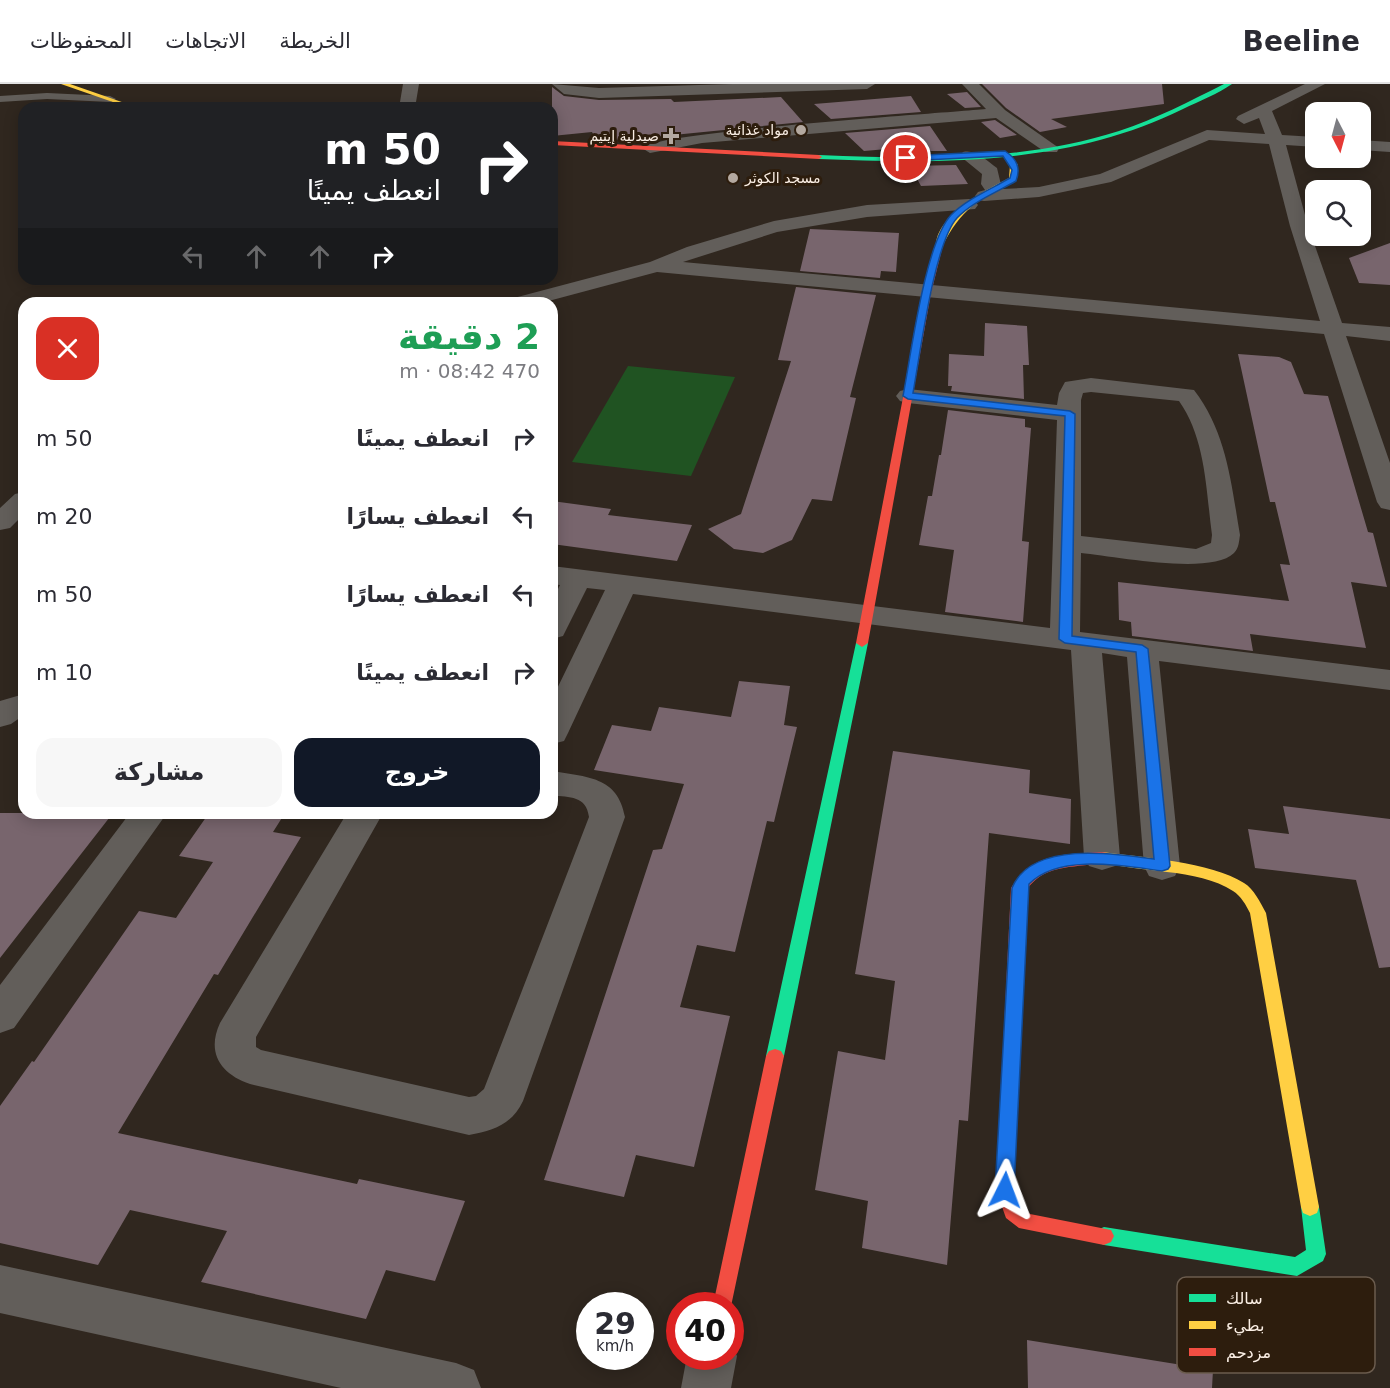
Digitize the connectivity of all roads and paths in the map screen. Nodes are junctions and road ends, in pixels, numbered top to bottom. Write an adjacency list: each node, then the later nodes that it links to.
1 (64, 84): 11 (street)
2 (411, 84): 13 (street)
3 (560, 84): 9 (street)
4 (663, 84): 9 (street)
5 (867, 84): 9 (street)
6 (970, 84): 16 (street)
7 (1229, 84): 26 (street)
8 (1317, 84): 14 (street)
9 (648, 93): 15 (street)
10 (0, 99): 11 (lane)
11 (110, 99): 12 (street)
12 (119, 102)
13 (408, 102)
14 (1264, 110): 18 (street); 19 (street)
15 (650, 111)
16 (999, 113): 20 (street); 26 (street)
17 (662, 126): 20 (street)
18 (1207, 135): 19 (street); 29 (street)
19 (1276, 140): 21 (street); 33 (street)
20 (674, 141): 25 (street)
21 (1305, 141)
22 (558, 143): 25 (street)
23 (1371, 146): 24 (street)
24 (1390, 147)
25 (650, 148): 28 (street)
26 (1051, 148): 27 (street)
27 (1005, 154): 28 (street); 29 (street)
28 (969, 156): 29 (street)
29 (982, 197): 30 (street); 31 (street)
30 (657, 266): 31 (street); 32 (street)
31 (927, 293): 33 (street); 35 (street)
32 (540, 297)
33 (1335, 329): 34 (street); 37 (street)
34 (1390, 334)
35 (908, 396): 36 (street); 42 (street)
36 (1070, 414): 38 (street); 38 (street)
37 (1390, 502)
38 (1067, 543): 43 (street)
39 (565, 577): 40 (street); 41 (street)
40 (623, 584): 42 (street); 48 (street)
41 (558, 606)
42 (868, 614): 43 (street); 56 (street)
43 (1076, 640): 44 (street); 52 (street)
44 (1142, 649): 45 (street); 53 (street)
45 (1390, 680)
46 (18, 706): 47 (street)
47 (0, 716)
48 (558, 720)
49 (558, 784): 51 (street)
50 (145, 819): 54 (street)
51 (361, 819)
52 (1102, 857): 53 (street); 53 (street)
53 (1162, 866)
54 (0, 1016)
55 (0, 1289): 58 (street)
56 (726, 1292)
57 (709, 1370): 59 (street)
58 (456, 1388)
59 (706, 1388)

